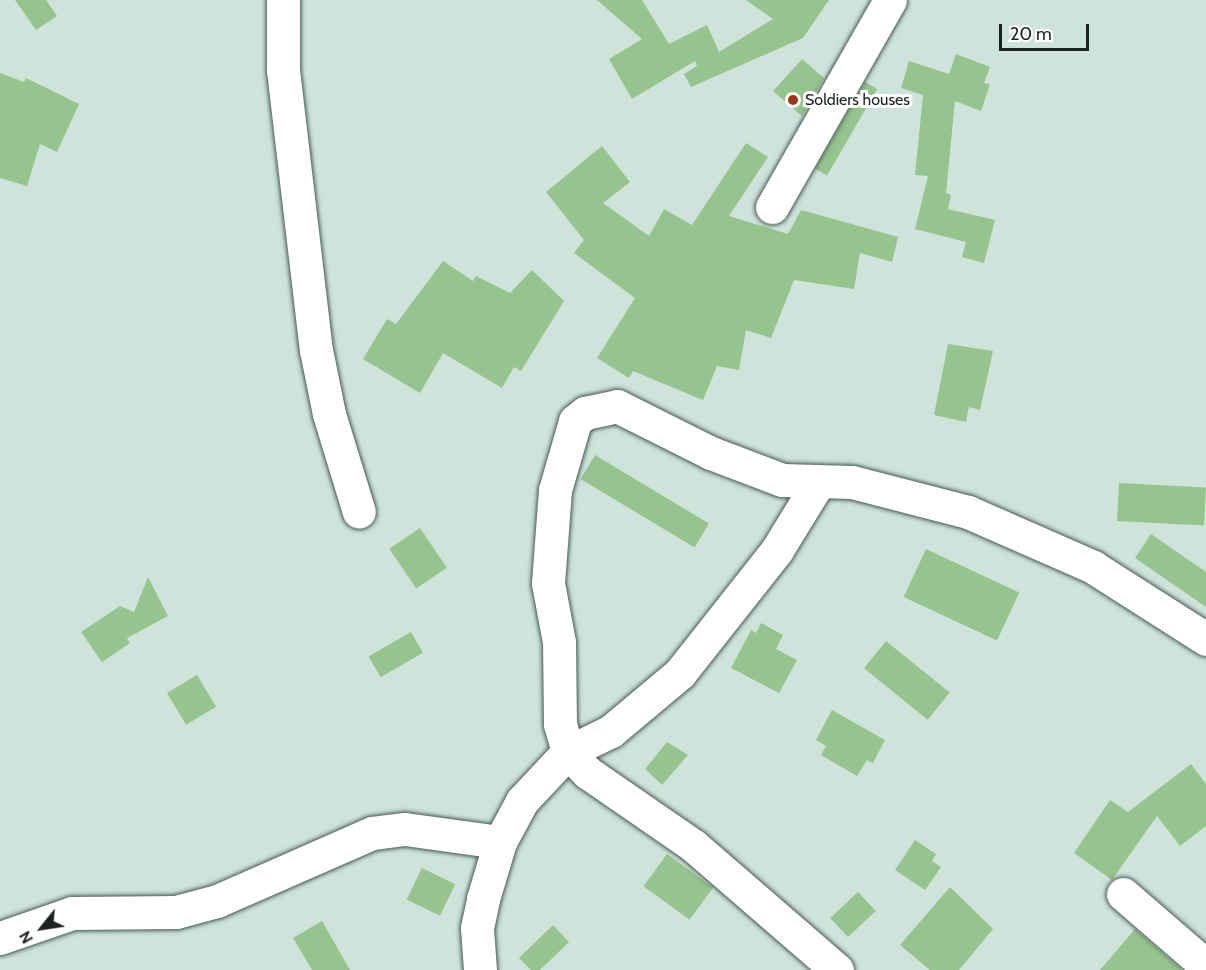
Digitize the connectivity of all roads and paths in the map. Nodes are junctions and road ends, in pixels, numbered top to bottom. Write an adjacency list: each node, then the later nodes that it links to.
1 (283, 0): 5 (street)
2 (890, 0): 3 (street)
3 (772, 207)
4 (818, 483): 6 (street); 7 (street); 7 (street)
5 (359, 512)
6 (1206, 639)
7 (568, 752): 8 (street); 13 (street)
8 (500, 843): 10 (street); 12 (street)
9 (1123, 894): 11 (street)
10 (0, 938)
11 (1206, 966)
12 (480, 970)
13 (837, 970)

